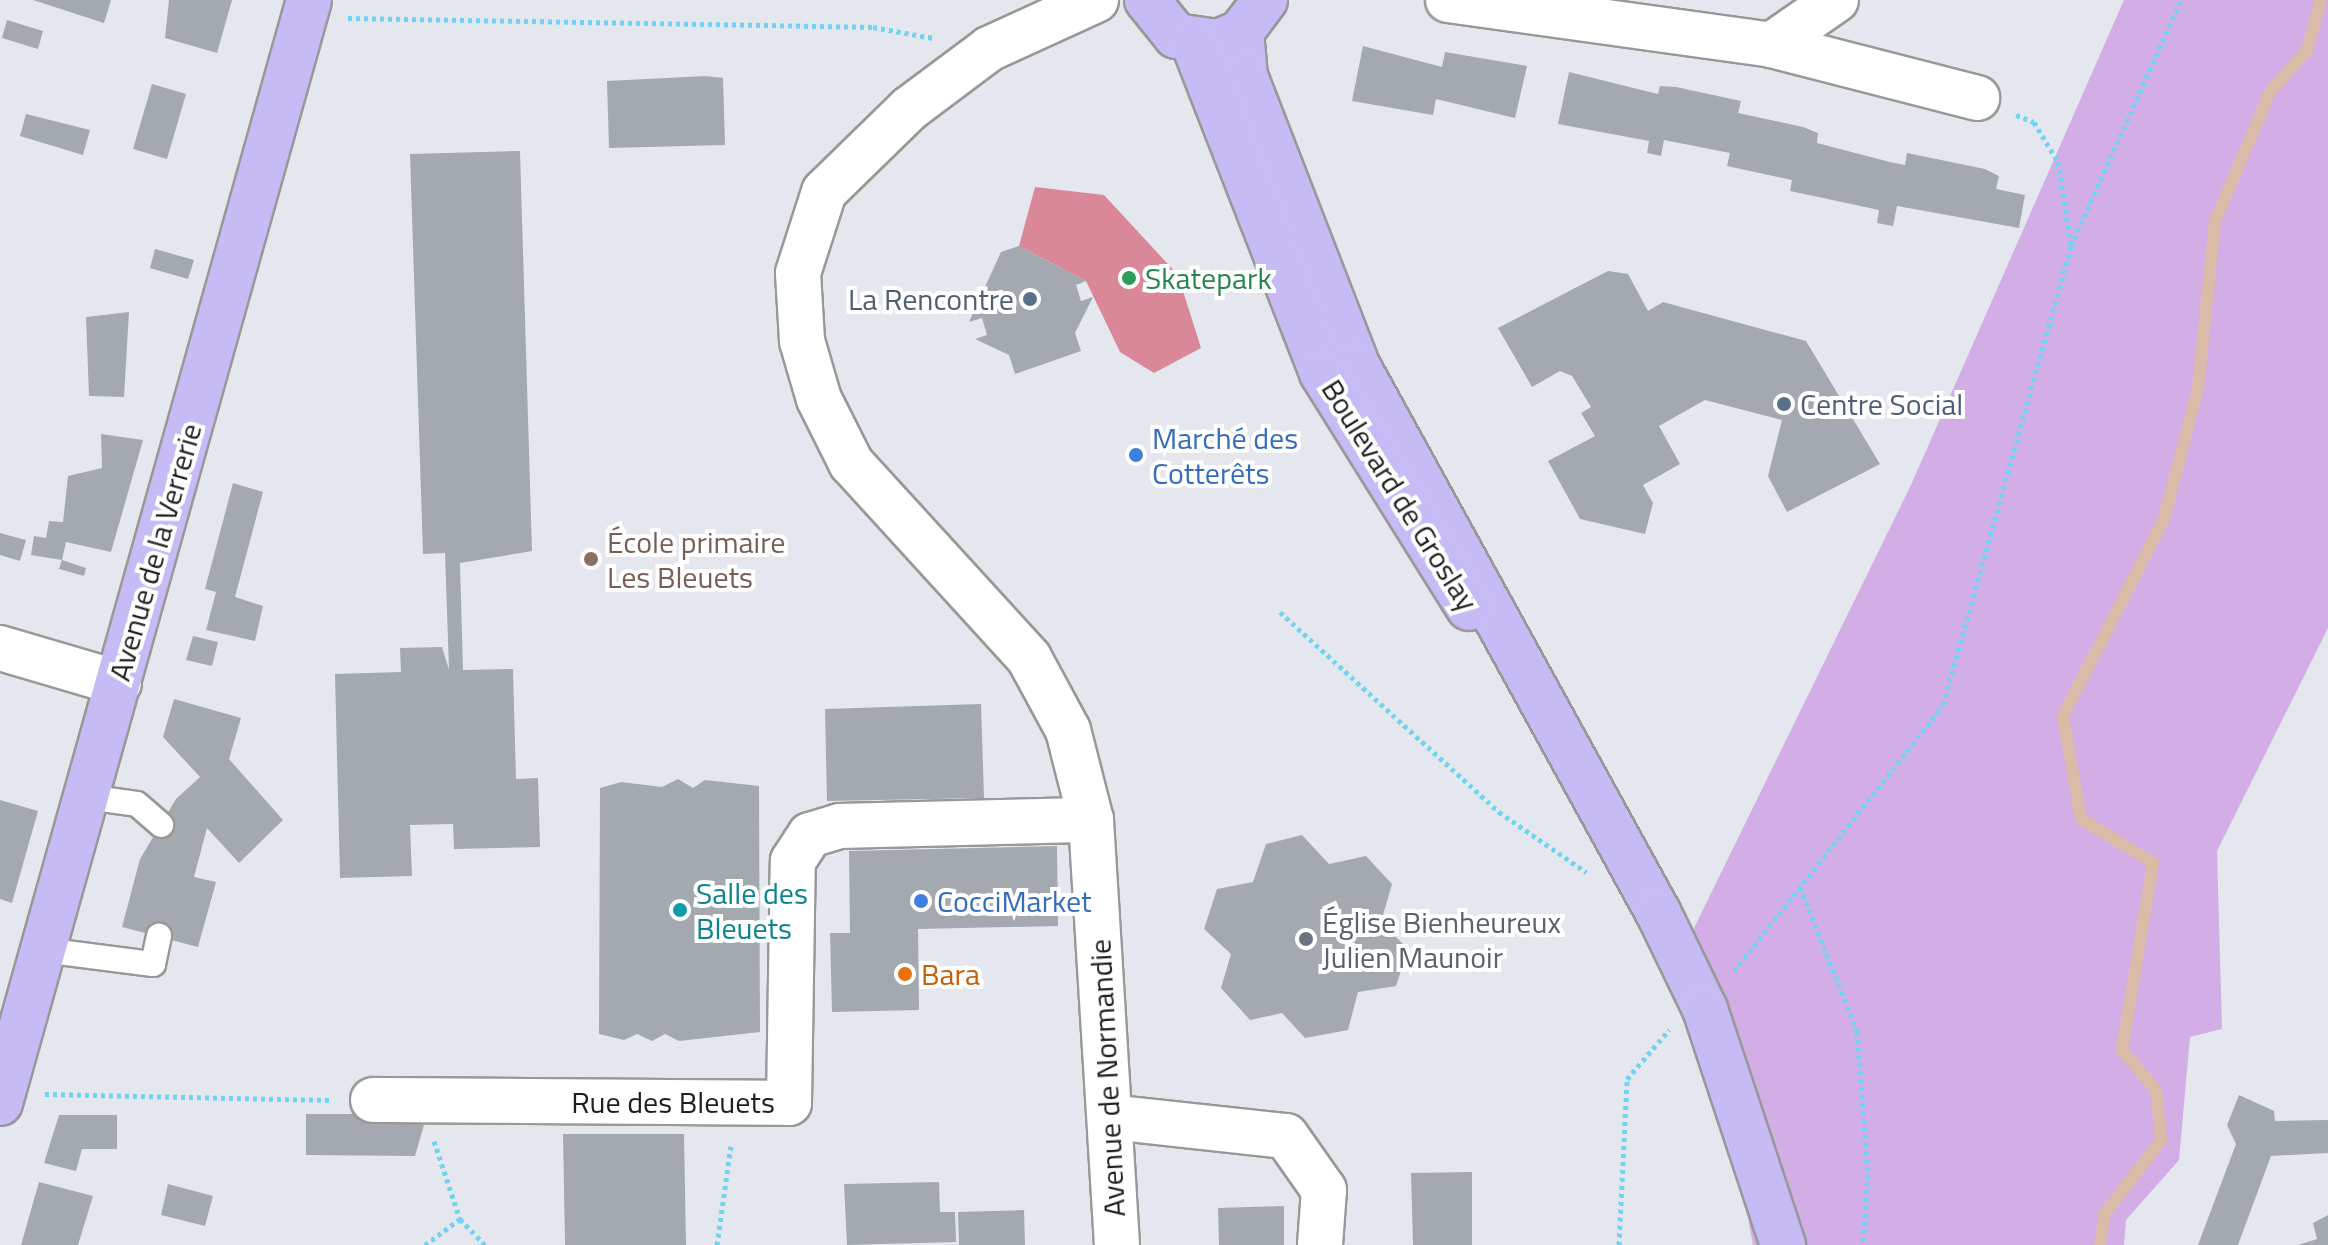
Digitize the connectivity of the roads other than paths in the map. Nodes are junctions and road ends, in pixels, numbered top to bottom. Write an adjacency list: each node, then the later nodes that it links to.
1 (1096, 0): 15 (street, Avenue de Normandie)
2 (1147, 0): 8 (main road)
3 (1448, 0): 7 (street)
4 (1836, 0): 9 (street)
5 (306, 9): 12 (main road, Avenue de la Verrerie)
6 (1253, 16): 8 (main road); 13 (main road, Boulevard de Groslay)
7 (1652, 16): 9 (street)
8 (1193, 42): 13 (main road, Boulevard de Groslay)
9 (1771, 45): 10 (street)
10 (1977, 98)
11 (0, 648): 12 (street)
12 (119, 683): 14 (main road, Avenue de la Verrerie)
13 (1546, 708): 24 (main road, Boulevard de Groslay)
14 (87, 797): 16 (lane); 18 (main road, Avenue de la Verrerie)
15 (1091, 820): 20 (street, Rue des Bleuets); 21 (street, Avenue de Normandie)
16 (161, 825)
17 (159, 936): 18 (lane)
18 (43, 950): 19 (main road, Avenue de la Verrerie)
19 (3, 1093)
20 (373, 1100)
21 (1110, 1117): 22 (street, Avenue de Normandie); 23 (street)
22 (1117, 1245)
23 (1320, 1245)
24 (1783, 1245)

